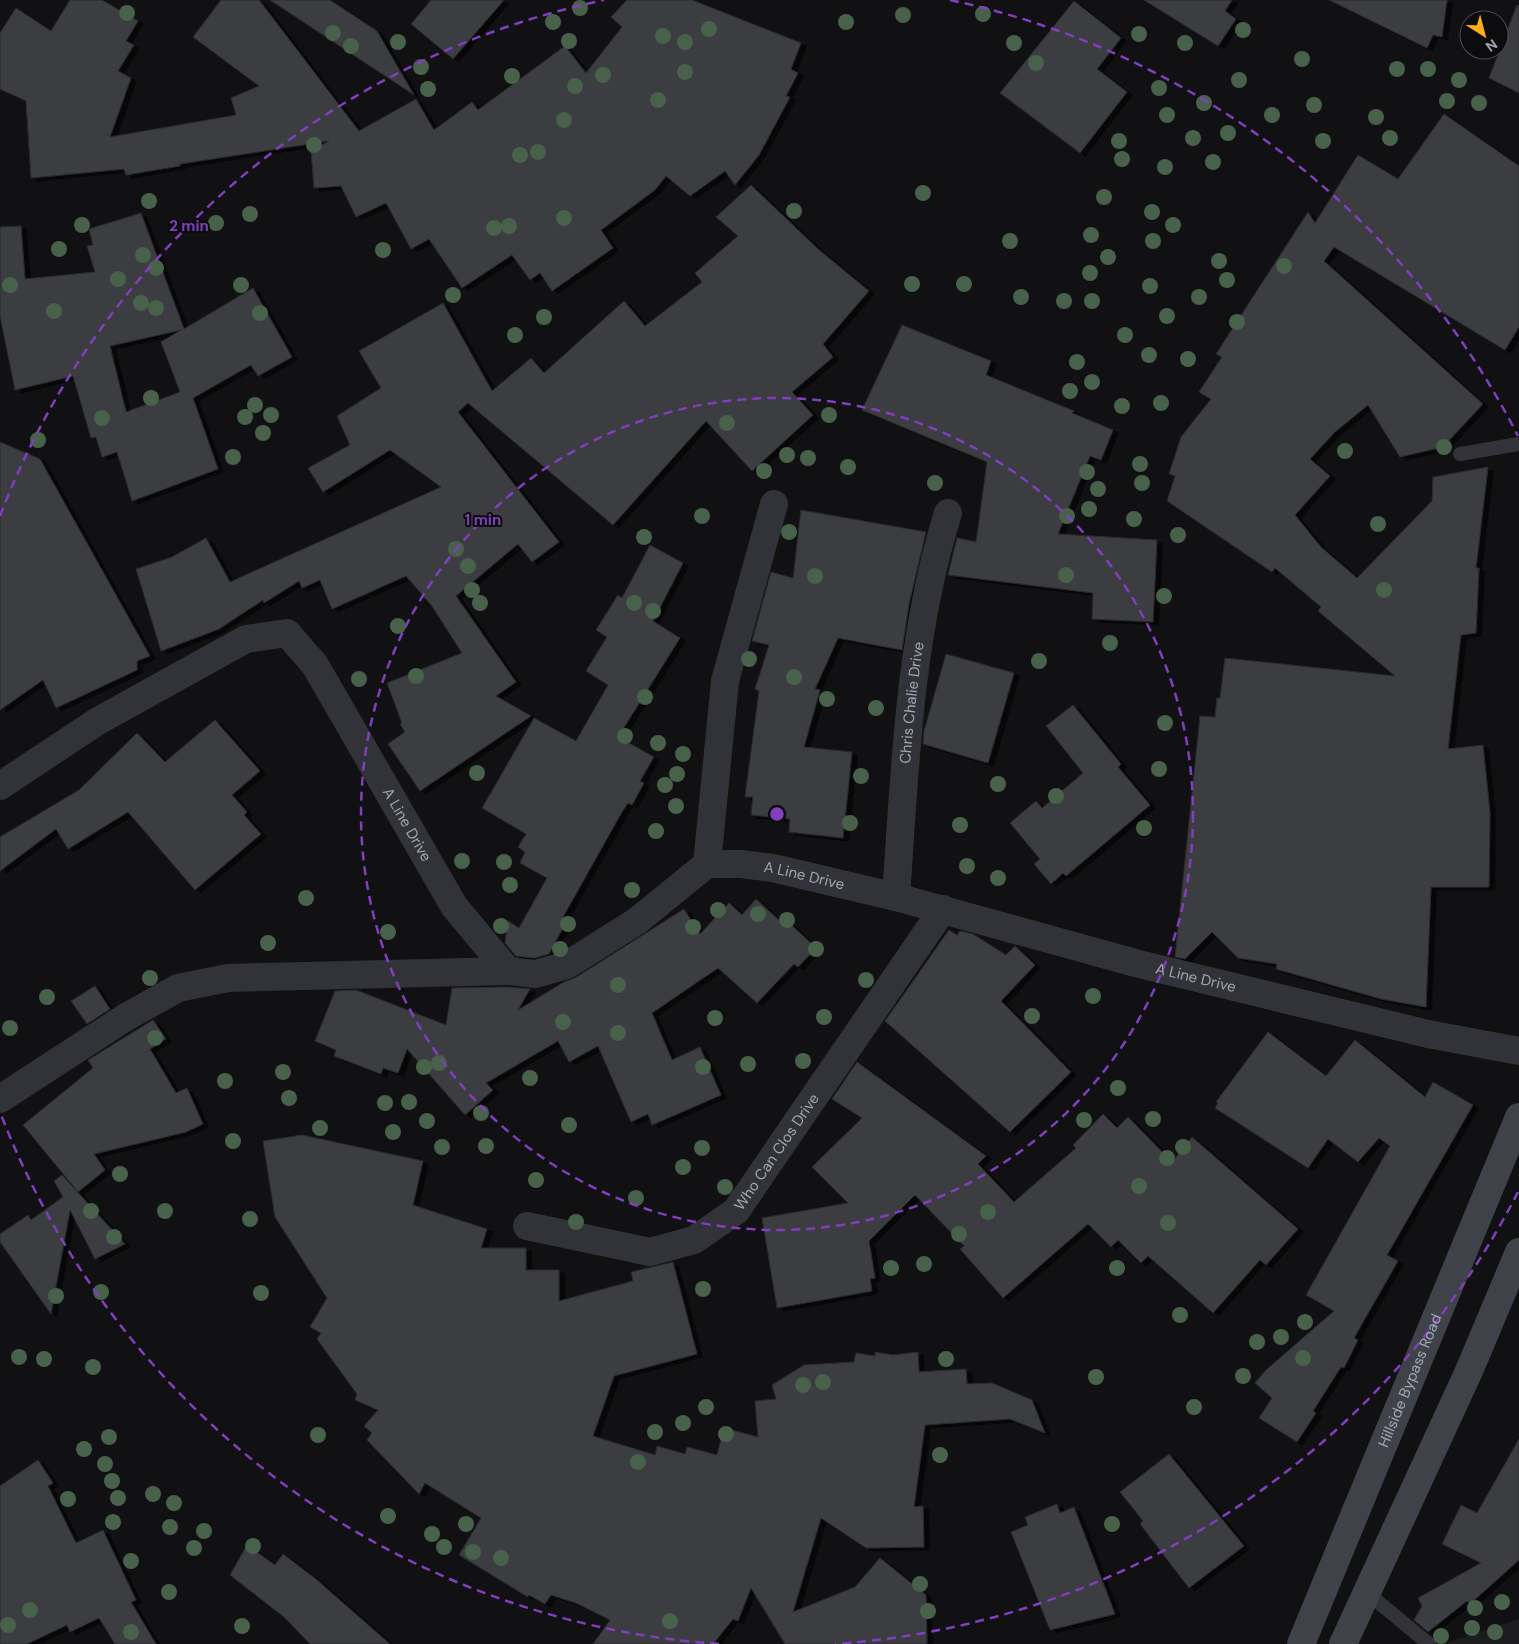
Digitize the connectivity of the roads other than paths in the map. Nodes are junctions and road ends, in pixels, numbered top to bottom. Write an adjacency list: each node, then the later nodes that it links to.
1 (1519, 444): 2 (lane)
2 (1460, 454)
3 (774, 504): 6 (street)
4 (948, 513): 7 (street, Chris Chalie Drive)
5 (0, 786): 9 (street, A Line Drive)
6 (708, 864): 7 (street, A Line Drive); 9 (street)
7 (896, 897): 8 (street, A Line Drive)
8 (943, 909): 10 (street, A Line Drive); 13 (street, Who Can Clos Drive)
9 (508, 971): 11 (street)
10 (1519, 1050)
11 (0, 1099)
12 (1519, 1117): 16 (main road, Hillside Bypass Road)
13 (527, 1226)
14 (1519, 1252): 15 (main road)
15 (1366, 1592): 17 (main road); 18 (lane)
16 (1301, 1644)
17 (1342, 1644)
18 (1429, 1644)

